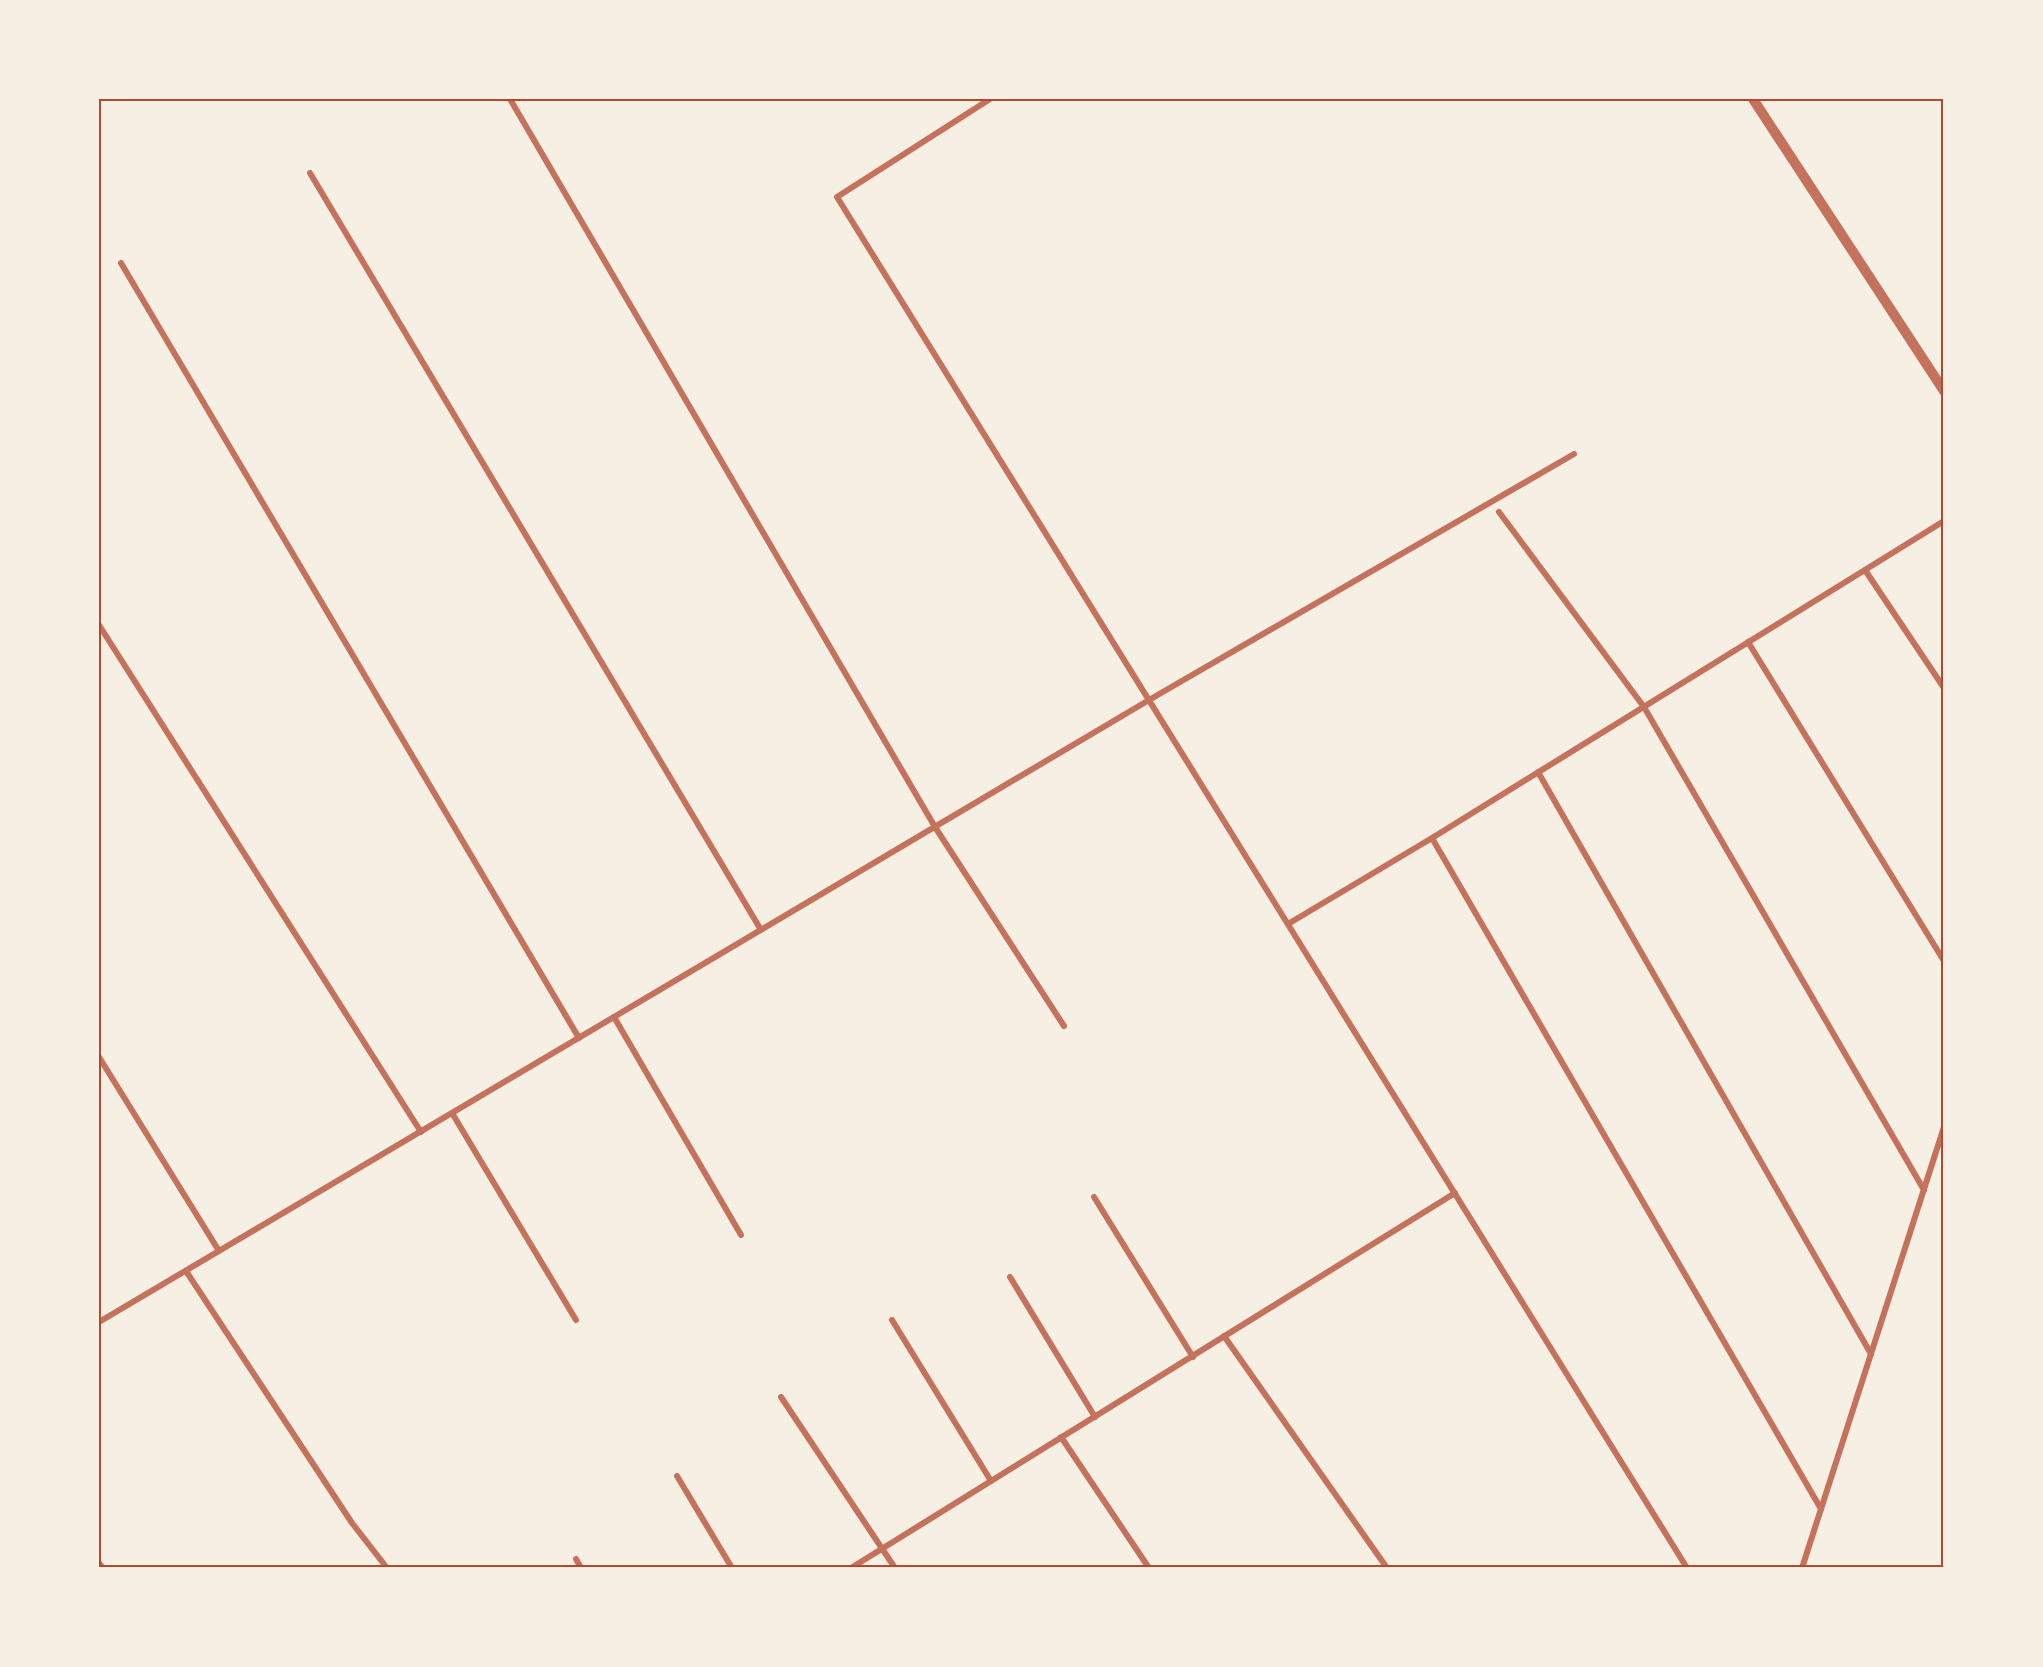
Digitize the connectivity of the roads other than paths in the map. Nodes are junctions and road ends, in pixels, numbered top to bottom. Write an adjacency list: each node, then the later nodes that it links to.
1 (510, 99): 18 (street)
2 (990, 99): 15 (street)
3 (1752, 99): 6 (street)
4 (310, 173): 21 (street)
5 (121, 263): 25 (street)
6 (1940, 378): 7 (street)
7 (1944, 391)
8 (1574, 454): 15 (street)
9 (1499, 512): 16 (street)
10 (1944, 521): 11 (street)
11 (1865, 570): 13 (street); 14 (street)
12 (99, 625): 29 (street)
13 (1748, 642): 16 (street); 22 (street)
14 (1944, 688)
15 (1149, 700): 18 (street); 20 (street)
16 (1644, 706): 17 (street); 30 (street)
17 (1538, 772): 19 (street); 41 (street)
18 (934, 827): 21 (street); 24 (street)
19 (1432, 838): 20 (street); 48 (street)
20 (1288, 924): 31 (street)
21 (761, 930): 23 (street)
22 (1944, 961)
23 (614, 1017): 25 (street); 33 (street)
24 (1064, 1026)
25 (579, 1038): 27 (street)
26 (99, 1057): 34 (street)
27 (452, 1113): 29 (street); 37 (street)
28 (1944, 1127): 30 (street)
29 (421, 1132): 34 (street)
30 (1924, 1190): 41 (street)
31 (1455, 1193): 40 (street); 60 (street)
32 (1094, 1197): 42 (street)
33 (741, 1235)
34 (219, 1251): 35 (street)
35 (186, 1271): 39 (street); 53 (street)
36 (1010, 1277): 44 (street)
37 (576, 1320)
38 (892, 1320): 47 (street)
39 (99, 1322)
40 (1224, 1336): 42 (street); 59 (street)
41 (1871, 1354): 48 (street)
42 (1193, 1357): 44 (street)
43 (781, 1397): 49 (street)
44 (1095, 1417): 45 (street)
45 (1061, 1437): 47 (street); 58 (street)
46 (677, 1476): 55 (street)
47 (991, 1481): 49 (street)
48 (1821, 1509): 61 (street)
49 (882, 1549): 56 (street); 57 (street)
50 (576, 1559): 54 (street)
51 (99, 1563): 52 (street)
52 (103, 1568)
53 (387, 1568)
54 (581, 1568)
55 (732, 1568)
56 (851, 1568)
57 (895, 1568)
58 (1149, 1568)
59 (1387, 1568)
60 (1687, 1568)
61 (1802, 1568)

